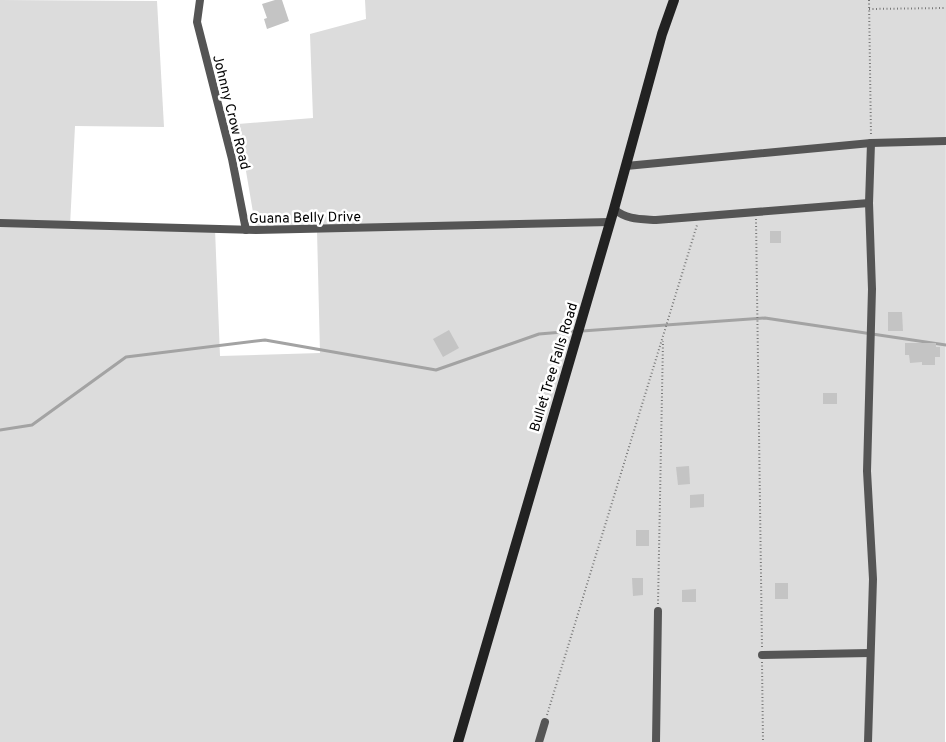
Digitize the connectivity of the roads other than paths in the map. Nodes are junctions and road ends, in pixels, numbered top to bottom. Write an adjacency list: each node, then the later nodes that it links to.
1 (200, 0): 10 (street, Johnny Crow Road)
2 (674, 0): 5 (main road, Bullet Tree Falls Road)
3 (946, 141): 4 (street)
4 (872, 143): 5 (street); 6 (street)
5 (626, 166): 7 (main road, Bullet Tree Falls Road)
6 (869, 203): 7 (street); 12 (street)
7 (614, 209): 8 (main road, Bullet Tree Falls Road)
8 (610, 222): 10 (street, Guana Belly Drive); 15 (main road, Bullet Tree Falls Road)
9 (0, 224): 10 (street, Guana Belly Drive)
10 (246, 230)
11 (658, 611): 17 (street)
12 (870, 653): 13 (street); 18 (street)
13 (762, 655)
14 (545, 722): 16 (street)
15 (458, 742)
16 (539, 742)
17 (656, 742)
18 (868, 742)

